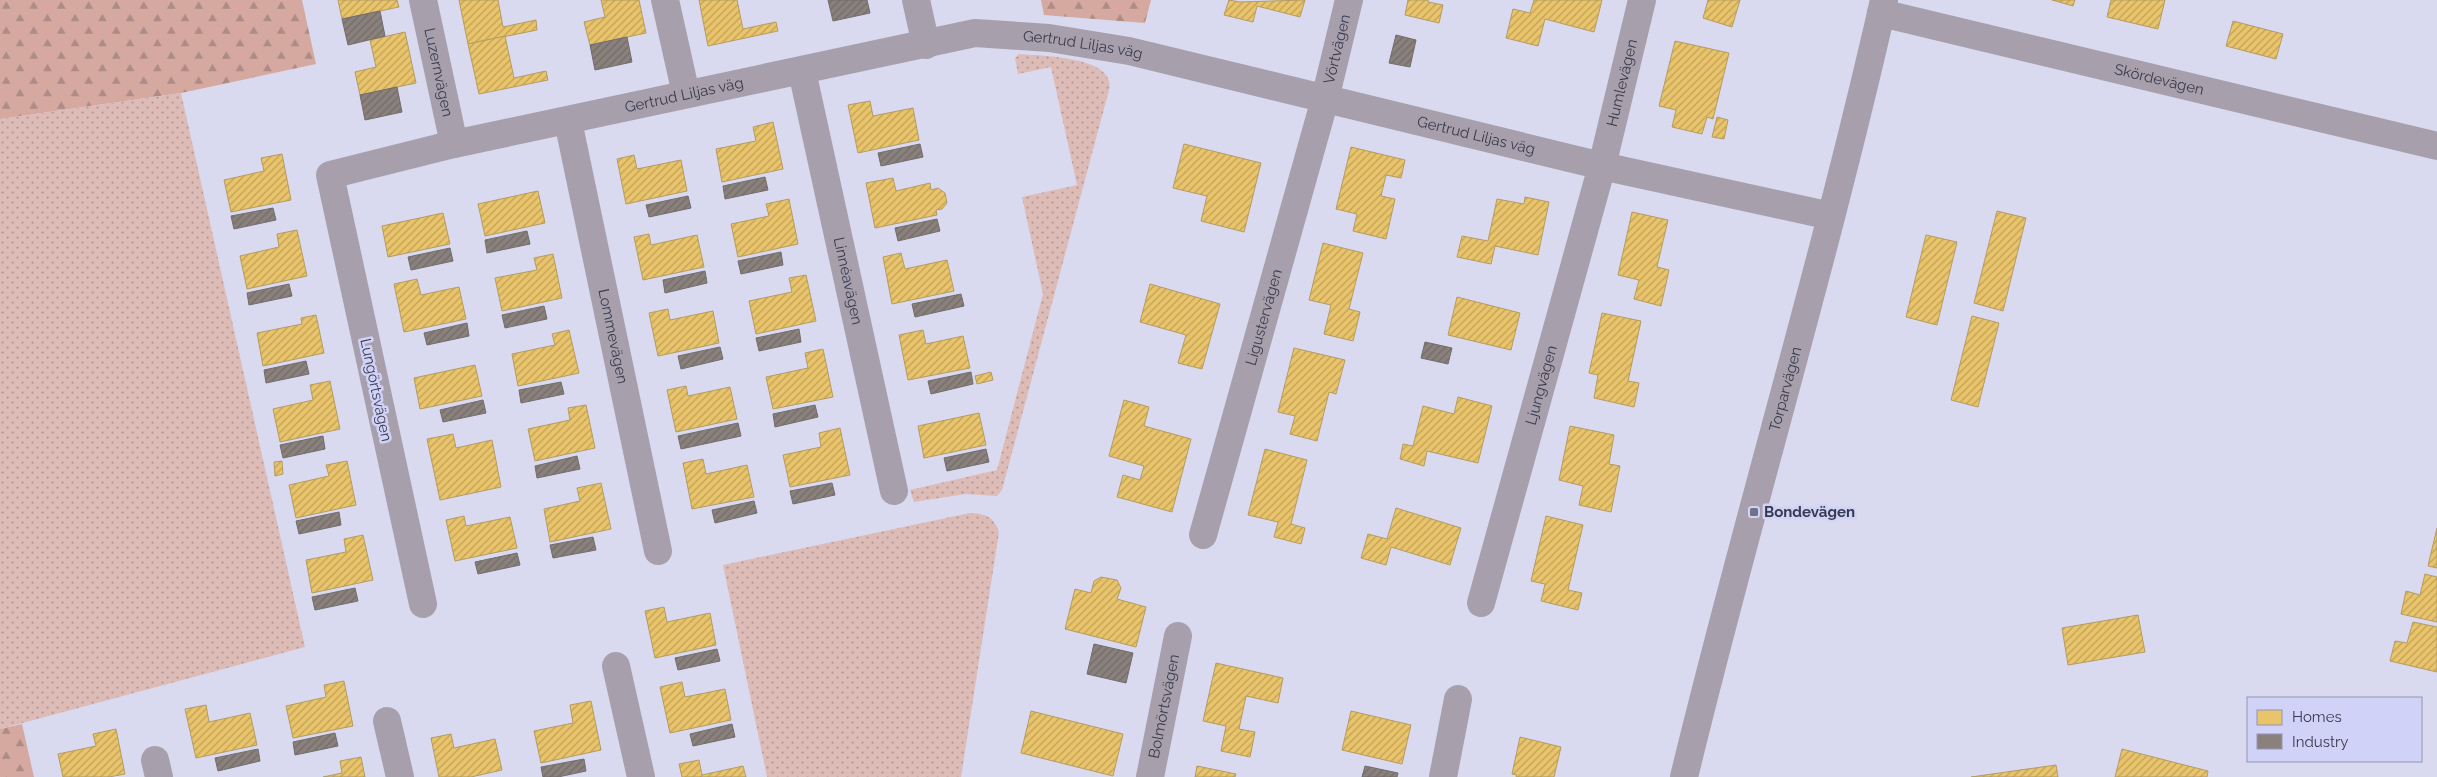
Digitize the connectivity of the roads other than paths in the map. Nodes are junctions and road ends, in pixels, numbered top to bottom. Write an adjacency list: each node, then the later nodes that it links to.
1 (423, 0): 12 (street, Luzernvägen)
2 (665, 0): 9 (street)
3 (916, 0): 7 (street)
4 (1349, 0): 10 (street, Vörtvägen)
5 (1642, 0): 14 (street, Humlevägen)
6 (1883, 6): 13 (street, Skördevägen); 16 (street, Torparvägen)
7 (926, 45): 8 (street, Gertrud Liljas väg); 10 (street, Gertrud Liljas väg)
8 (802, 71): 9 (street, Gertrud Liljas väg); 17 (street, Linnéavägen)
9 (686, 94): 11 (street, Gertrud Liljas väg)
10 (1325, 99): 14 (street, Gertrud Liljas väg); 18 (street, Ligustervägen)
11 (568, 122): 12 (street, Gertrud Liljas väg); 19 (street, Lommevägen)
12 (454, 144): 15 (street, Gertrud Liljas väg)
13 (2437, 146)
14 (1602, 166): 16 (street, Gertrud Liljas väg); 21 (street, Ljungvägen)
15 (330, 175): 20 (street, Lungörtsvägen)
16 (1831, 216): 30 (street, Torparvägen)
17 (894, 491)
18 (1203, 535)
19 (658, 551)
20 (423, 604)
21 (1481, 604)
22 (1178, 636): 28 (street, Bolmörtsvägen)
23 (616, 666): 27 (street)
24 (1458, 699): 29 (street)
25 (387, 721): 26 (street)
26 (400, 777)
27 (641, 777)
28 (1150, 777)
29 (1444, 777)
30 (1684, 777)

